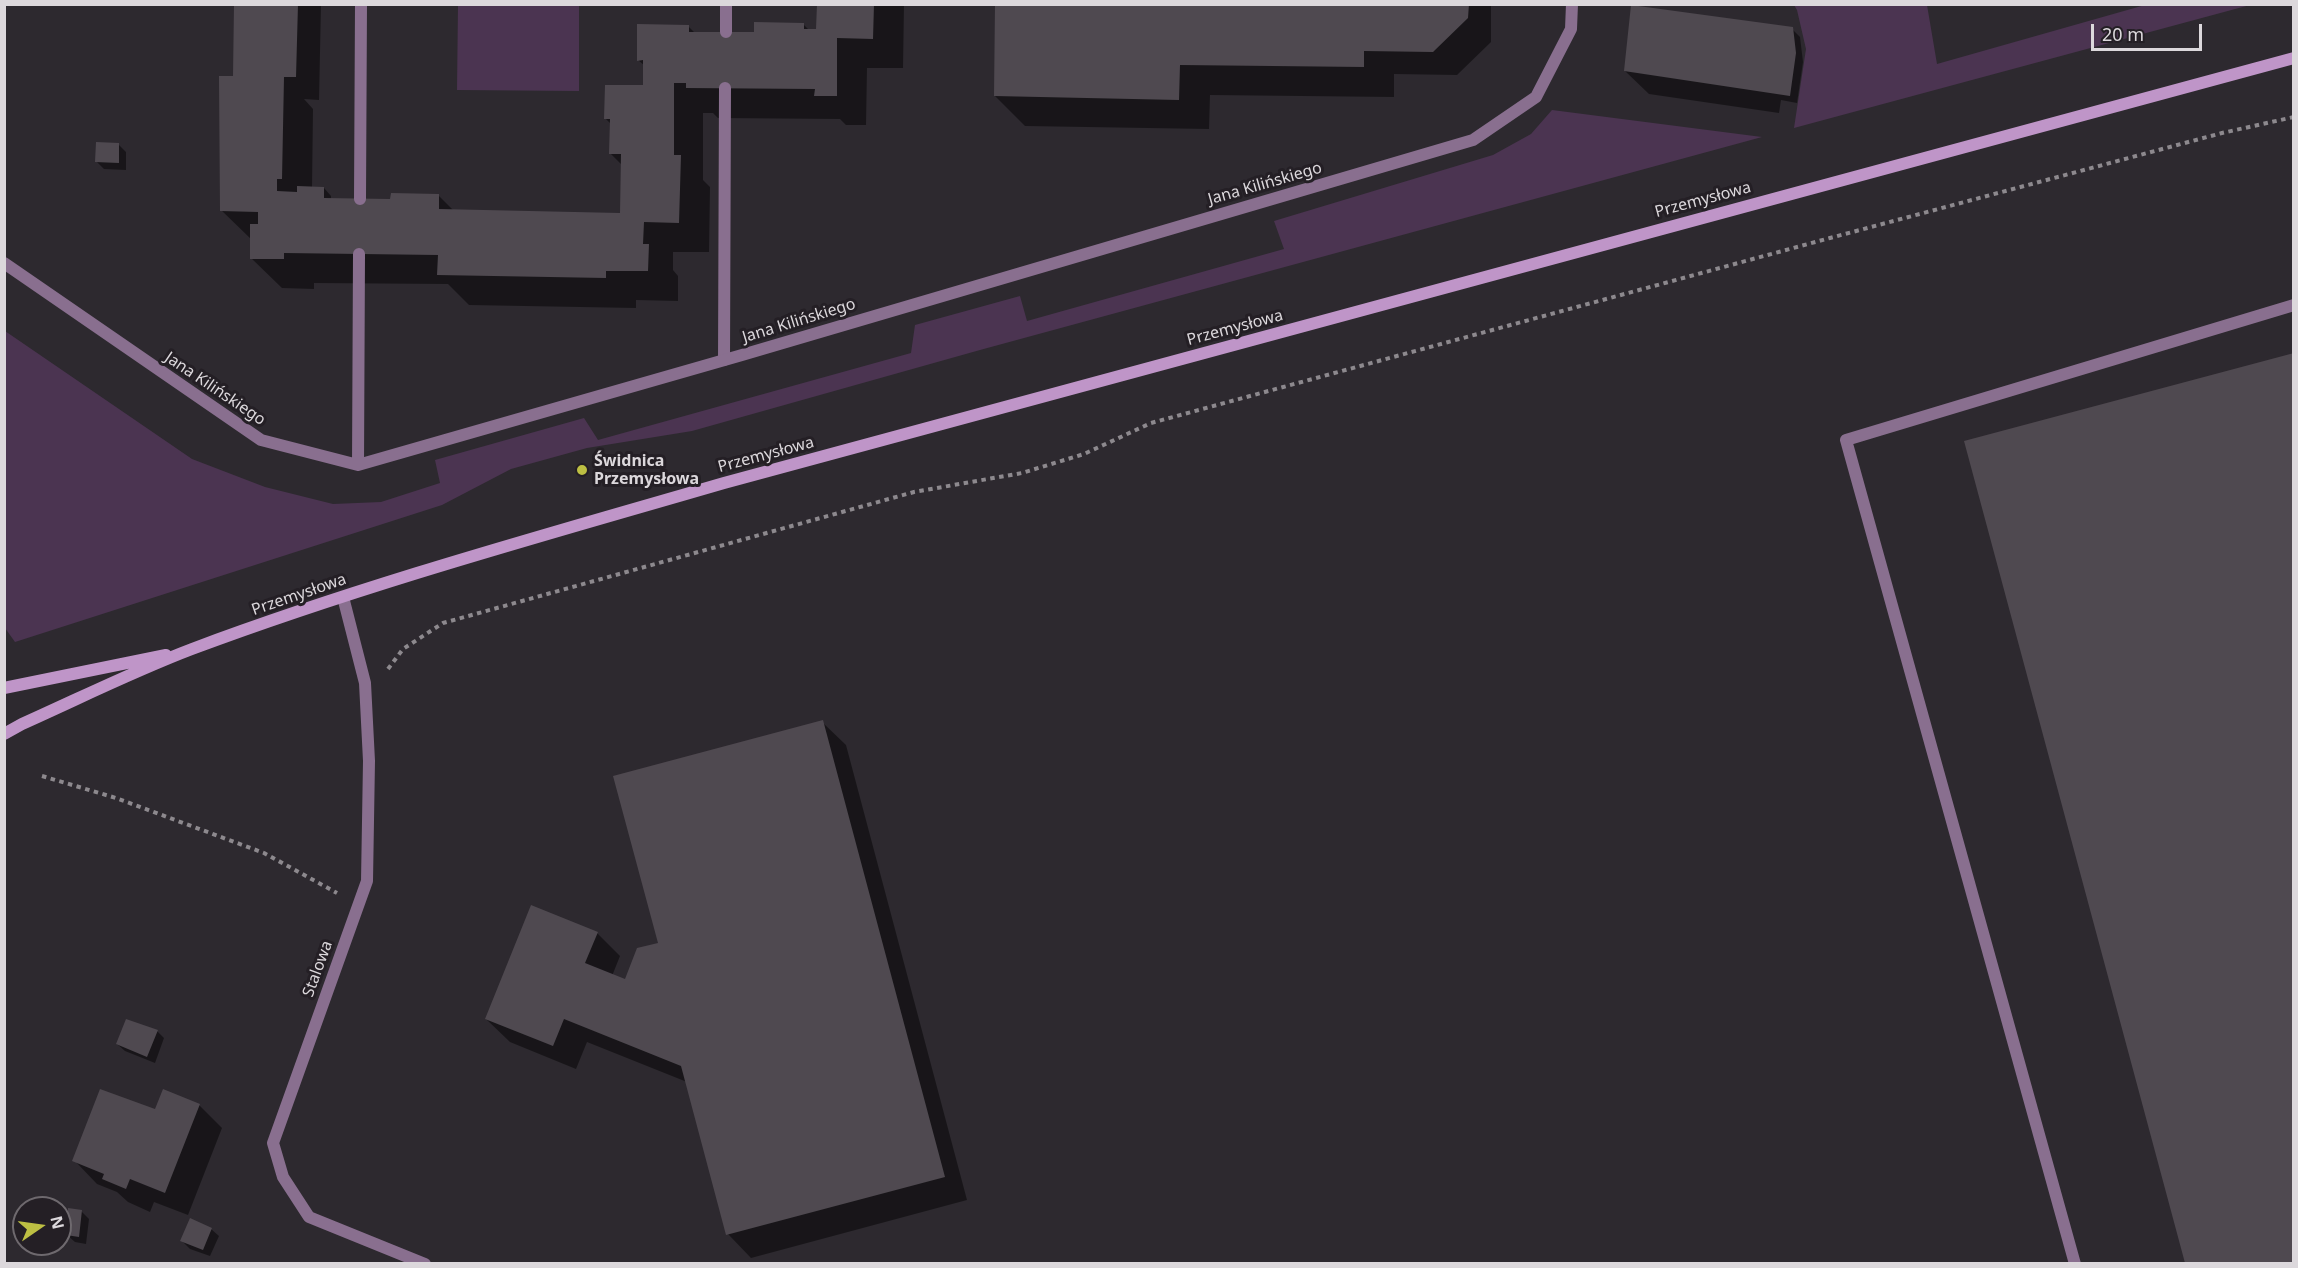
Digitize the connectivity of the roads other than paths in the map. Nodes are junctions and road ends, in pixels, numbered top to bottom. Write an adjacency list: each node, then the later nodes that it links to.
1 (361, 4): 7 (street)
2 (726, 4): 4 (street)
3 (1572, 4): 11 (street, Jana Kilińskiego)
4 (726, 32)
5 (2294, 58): 13 (main road, Przemysłowa)
6 (725, 88): 11 (street)
7 (360, 199)
8 (359, 254): 12 (street)
9 (4, 263): 12 (street, Jana Kilińskiego)
10 (2294, 305): 18 (street)
11 (724, 360): 12 (street, Jana Kilińskiego)
12 (358, 465)
13 (343, 597): 14 (main road, Przemysłowa); 17 (street, Stalowa)
14 (190, 650): 15 (main road, Przemysłowa); 16 (main road, Przemysłowa)
15 (4, 688)
16 (4, 734)
17 (425, 1263)
18 (2075, 1263)

